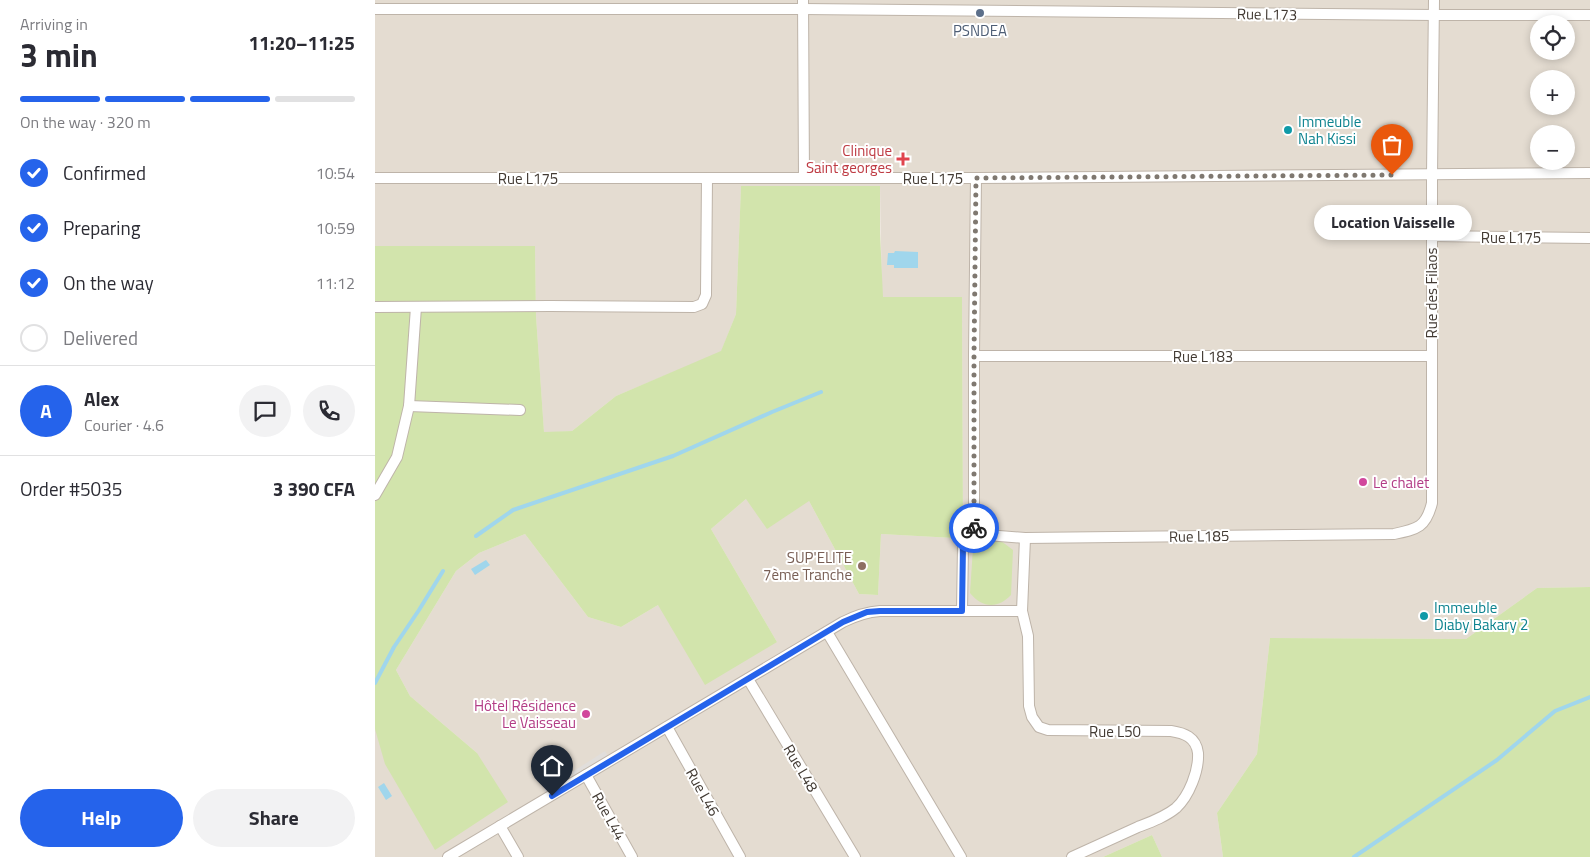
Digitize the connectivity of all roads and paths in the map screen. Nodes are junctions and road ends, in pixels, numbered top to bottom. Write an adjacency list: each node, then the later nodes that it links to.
1 (1434, 0): 4 (street, Rue des Filaos)
2 (803, 4): 3 (street, Rue L173); 4 (street, Rue L173); 10 (street)
3 (375, 10)
4 (1434, 15): 5 (street, Rue L173); 7 (street, Rue des Filaos)
5 (1590, 15)
6 (1590, 173): 7 (street, Rue L175)
7 (1432, 175): 11 (street, Rue L175); 12 (street, Rue des Filaos)
8 (375, 178): 9 (street, Rue L175)
9 (707, 178): 10 (street, Rue L175); 14 (street)
10 (804, 178): 11 (street, Rue L175)
11 (976, 178): 16 (street)
12 (1431, 236): 13 (street, Rue L175); 17 (street, Rue des Filaos)
13 (1590, 238)
14 (416, 306): 15 (street); 18 (street)
15 (375, 307)
16 (974, 356): 17 (street, Rue L183); 22 (street)
17 (1431, 356): 21 (street, Rue des Filaos)
18 (409, 406): 19 (street); 20 (street)
19 (520, 410)
20 (375, 494)
21 (1423, 525): 23 (street, Rue L185)
22 (974, 534): 23 (street, Rue L185); 24 (street)
23 (1025, 538): 25 (street, Rue L50)
24 (962, 611): 25 (street); 26 (street)
25 (1022, 611): 37 (street, Rue L50)
26 (827, 632): 27 (street); 36 (street)
27 (748, 679): 28 (street); 35 (street, Rue L48)
28 (667, 727): 29 (street); 34 (street, Rue L46)
29 (586, 775): 30 (street); 33 (street, Rue L44)
30 (500, 826): 31 (street); 32 (street)
31 (449, 857)
32 (518, 857)
33 (632, 857)
34 (740, 857)
35 (855, 857)
36 (961, 857)
37 (1072, 857)

